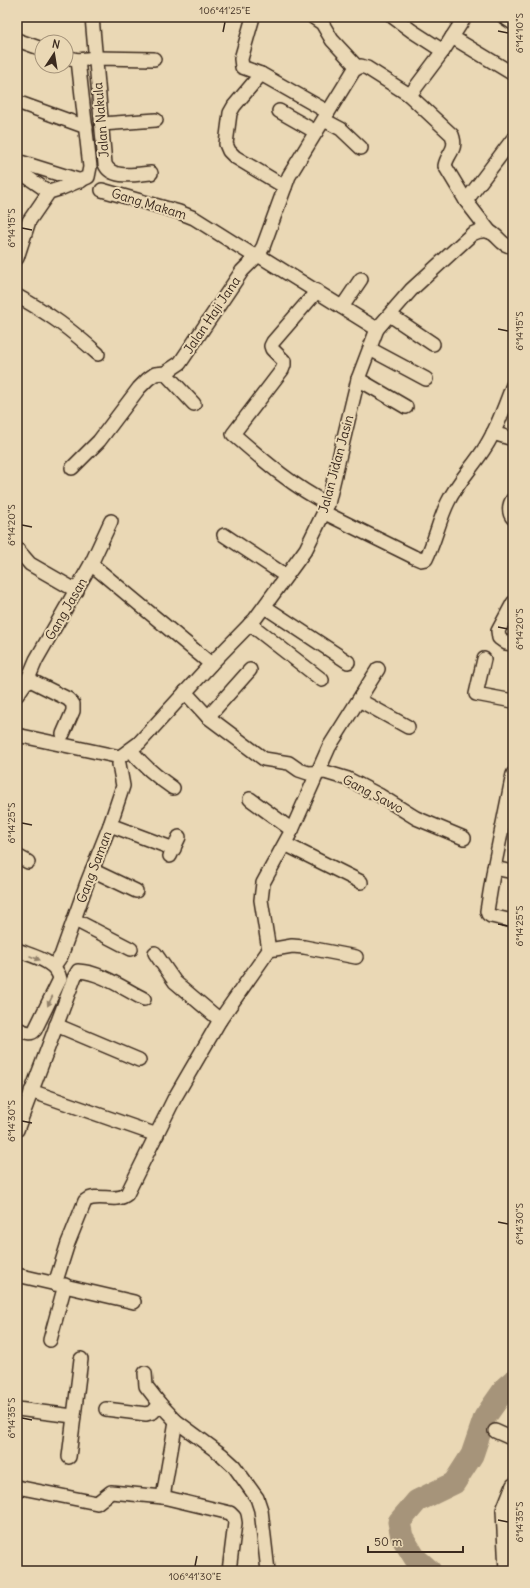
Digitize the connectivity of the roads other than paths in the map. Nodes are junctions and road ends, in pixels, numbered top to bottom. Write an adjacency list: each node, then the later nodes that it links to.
1 (92, 17): 12 (street)
2 (252, 17): 15 (street)
3 (313, 17): 14 (street)
4 (393, 17): 11 (street)
5 (465, 17): 8 (street)
6 (504, 17): 7 (street)
7 (513, 23)
8 (452, 37): 11 (street); 16 (street)
9 (17, 40): 10 (street)
10 (34, 46)
11 (443, 51): 17 (street)
12 (83, 59): 13 (street); 22 (street, Jalan Nakula); 23 (street)
13 (154, 59)
14 (357, 67): 17 (street); 20 (street, Jalan Haji Jana)
15 (261, 74): 20 (street); 31 (street)
16 (513, 74)
17 (408, 94): 34 (street)
18 (17, 102): 23 (street)
19 (279, 111): 24 (street)
20 (326, 116): 24 (street, Jalan Haji Jana); 26 (street)
21 (156, 120): 22 (street)
22 (102, 124): 29 (street, Jalan Nakula)
23 (86, 127): 30 (street)
24 (316, 132): 31 (street, Jalan Haji Jana)
25 (513, 139): 34 (street)
26 (361, 148)
27 (17, 161): 30 (street)
28 (17, 170): 33 (street)
29 (151, 173)
30 (81, 181): 33 (street)
31 (285, 187): 38 (street, Jalan Haji Jana)
32 (102, 190): 38 (street, Gang Makam)
33 (49, 192): 35 (street)
34 (466, 201): 36 (street)
35 (21, 230): 39 (street)
36 (490, 232): 37 (street); 44 (street, Jalan Jidan Jasin)
37 (513, 246)
38 (257, 256): 41 (street, Gang Makam); 49 (street, Jalan Haji Jana)
39 (17, 258)
40 (360, 279): 43 (street)
41 (317, 291): 43 (street, Gang Makam); 59 (street)
42 (17, 296): 48 (street)
43 (342, 307): 45 (street, Gang Makam)
44 (390, 315): 45 (street, Jalan Jidan Jasin); 46 (street)
45 (377, 329): 47 (street, Jalan Jidan Jasin)
46 (433, 344)
47 (370, 348): 50 (street); 51 (street, Jalan Jidan Jasin)
48 (98, 354)
49 (165, 373): 53 (street); 57 (street, Jalan Haji Jana)
50 (426, 379)
51 (358, 380): 54 (street); 59 (street, Jalan Jidan Jasin)
52 (513, 384): 55 (street)
53 (194, 404)
54 (406, 406)
55 (493, 433): 56 (street); 59 (street)
56 (513, 439)
57 (72, 468)
58 (513, 499): 60 (street)
59 (326, 508): 65 (street, Jalan Jidan Jasin)
60 (513, 518)
61 (111, 521): 64 (street, Gang Jasan)
62 (224, 535): 65 (street)
63 (17, 549): 66 (street)
64 (91, 564): 66 (street, Gang Jasan); 73 (street)
65 (286, 576): 68 (street, Jalan Jidan Jasin)
66 (77, 591): 76 (street, Gang Jasan)
67 (513, 603): 70 (street)
68 (265, 607): 69 (street, Jalan Jidan Jasin); 72 (street)
69 (250, 624): 73 (street, Jalan Jidan Jasin); 77 (street)
70 (513, 644)
71 (484, 659): 81 (street)
72 (348, 662)
73 (211, 664): 78 (street, Jalan Jidan Jasin)
74 (378, 669): 80 (street)
75 (250, 670): 82 (street)
76 (28, 678): 79 (street, Gang Jasan); 84 (street)
77 (322, 680)
78 (185, 692): 82 (street, Gang Sawo); 86 (street, Jalan Jidan Jasin)
79 (17, 695)
80 (359, 700): 83 (street); 87 (street)
81 (513, 701)
82 (208, 717): 87 (street, Gang Sawo)
83 (408, 727)
84 (64, 734)
85 (17, 735): 86 (street)
86 (124, 757): 89 (street); 92 (street, Gang Saman)
87 (317, 773): 93 (street); 95 (street, Gang Sawo)
88 (513, 774): 91 (street)
89 (174, 788)
90 (250, 799): 93 (street)
91 (509, 815): 97 (street)
92 (110, 825): 94 (street); 98 (street, Gang Saman)
93 (292, 830): 96 (street)
94 (179, 837)
95 (464, 838)
96 (285, 844): 100 (street); 106 (street)
97 (494, 868): 99 (street); 103 (street)
98 (92, 870): 101 (street); 102 (street, Gang Saman)
99 (513, 872)
100 (361, 882)
101 (136, 891)
102 (74, 920): 104 (street); 109 (street, Gang Saman)
103 (513, 921)
104 (130, 949)
105 (17, 950): 109 (street, one-way to 109)
106 (269, 950): 108 (street); 111 (street)
107 (155, 953): 111 (street)
108 (356, 957)
109 (54, 966): 113 (street, one-way to 113)
110 (144, 1000): 112 (street)
111 (220, 1020): 117 (street)
112 (56, 1025): 114 (street); 115 (street)
113 (17, 1029)
114 (139, 1060)
115 (31, 1091): 116 (street); 117 (street)
116 (17, 1130)
117 (157, 1135): 119 (street)
118 (17, 1275): 119 (street)
119 (60, 1284): 120 (street); 121 (street)
120 (134, 1302)
121 (50, 1340)
122 (81, 1359): 127 (street)
123 (145, 1373): 124 (street)
124 (160, 1404): 126 (street); 128 (street)
125 (17, 1409): 127 (street)
126 (106, 1409)
127 (73, 1416): 131 (street)
128 (176, 1421): 134 (street); 137 (street)
129 (495, 1431): 130 (street)
130 (513, 1438)
131 (69, 1457)
132 (513, 1485): 135 (street)
133 (17, 1487): 134 (street)
134 (163, 1497): 136 (street)
135 (508, 1511): 138 (street)
136 (229, 1571)
137 (268, 1571)
138 (506, 1571)

